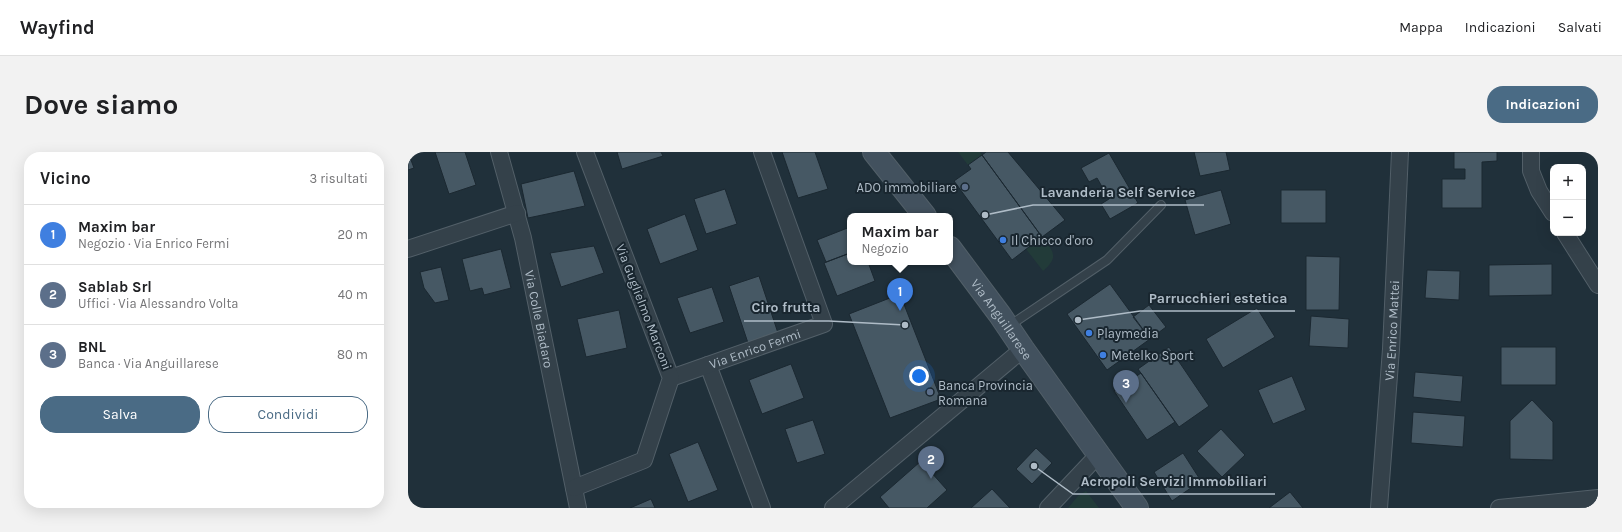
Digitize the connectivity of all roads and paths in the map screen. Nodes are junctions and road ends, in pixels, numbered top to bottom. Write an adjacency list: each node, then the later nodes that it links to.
1 (498, 152): 9 (street, Via Colle Biadaro)
2 (585, 152): 18 (street, Via Guglielmo Marconi)
3 (762, 152): 17 (street, Via Enrico Fermi)
4 (874, 152): 10 (main road)
5 (1400, 152): 27 (street, Via Enrico Mattei)
6 (1531, 152): 8 (street)
7 (1161, 205): 15 (lane)
8 (1550, 209)
9 (517, 213): 12 (street); 20 (street, Via Colle Biadaro)
10 (923, 213)
11 (1567, 236): 14 (street)
12 (408, 249)
13 (953, 252): 15 (main road, Via Anguillarese)
14 (1598, 285)
15 (1009, 326): 16 (main road, Via Anguillarese)
16 (1023, 349): 19 (main road, Via Anguillarese); 24 (street)
17 (708, 365): 18 (street, Via Enrico Fermi); 23 (street)
18 (671, 378): 20 (street, Via Guglielmo Marconi)
19 (1099, 454): 25 (street); 26 (main road, Via Anguillarese)
20 (574, 488): 22 (street, Via Colle Biadaro)
21 (1598, 498): 28 (street)
22 (578, 508)
23 (762, 508)
24 (833, 508)
25 (1048, 508)
26 (1137, 508)
27 (1379, 508)
28 (1499, 508)

